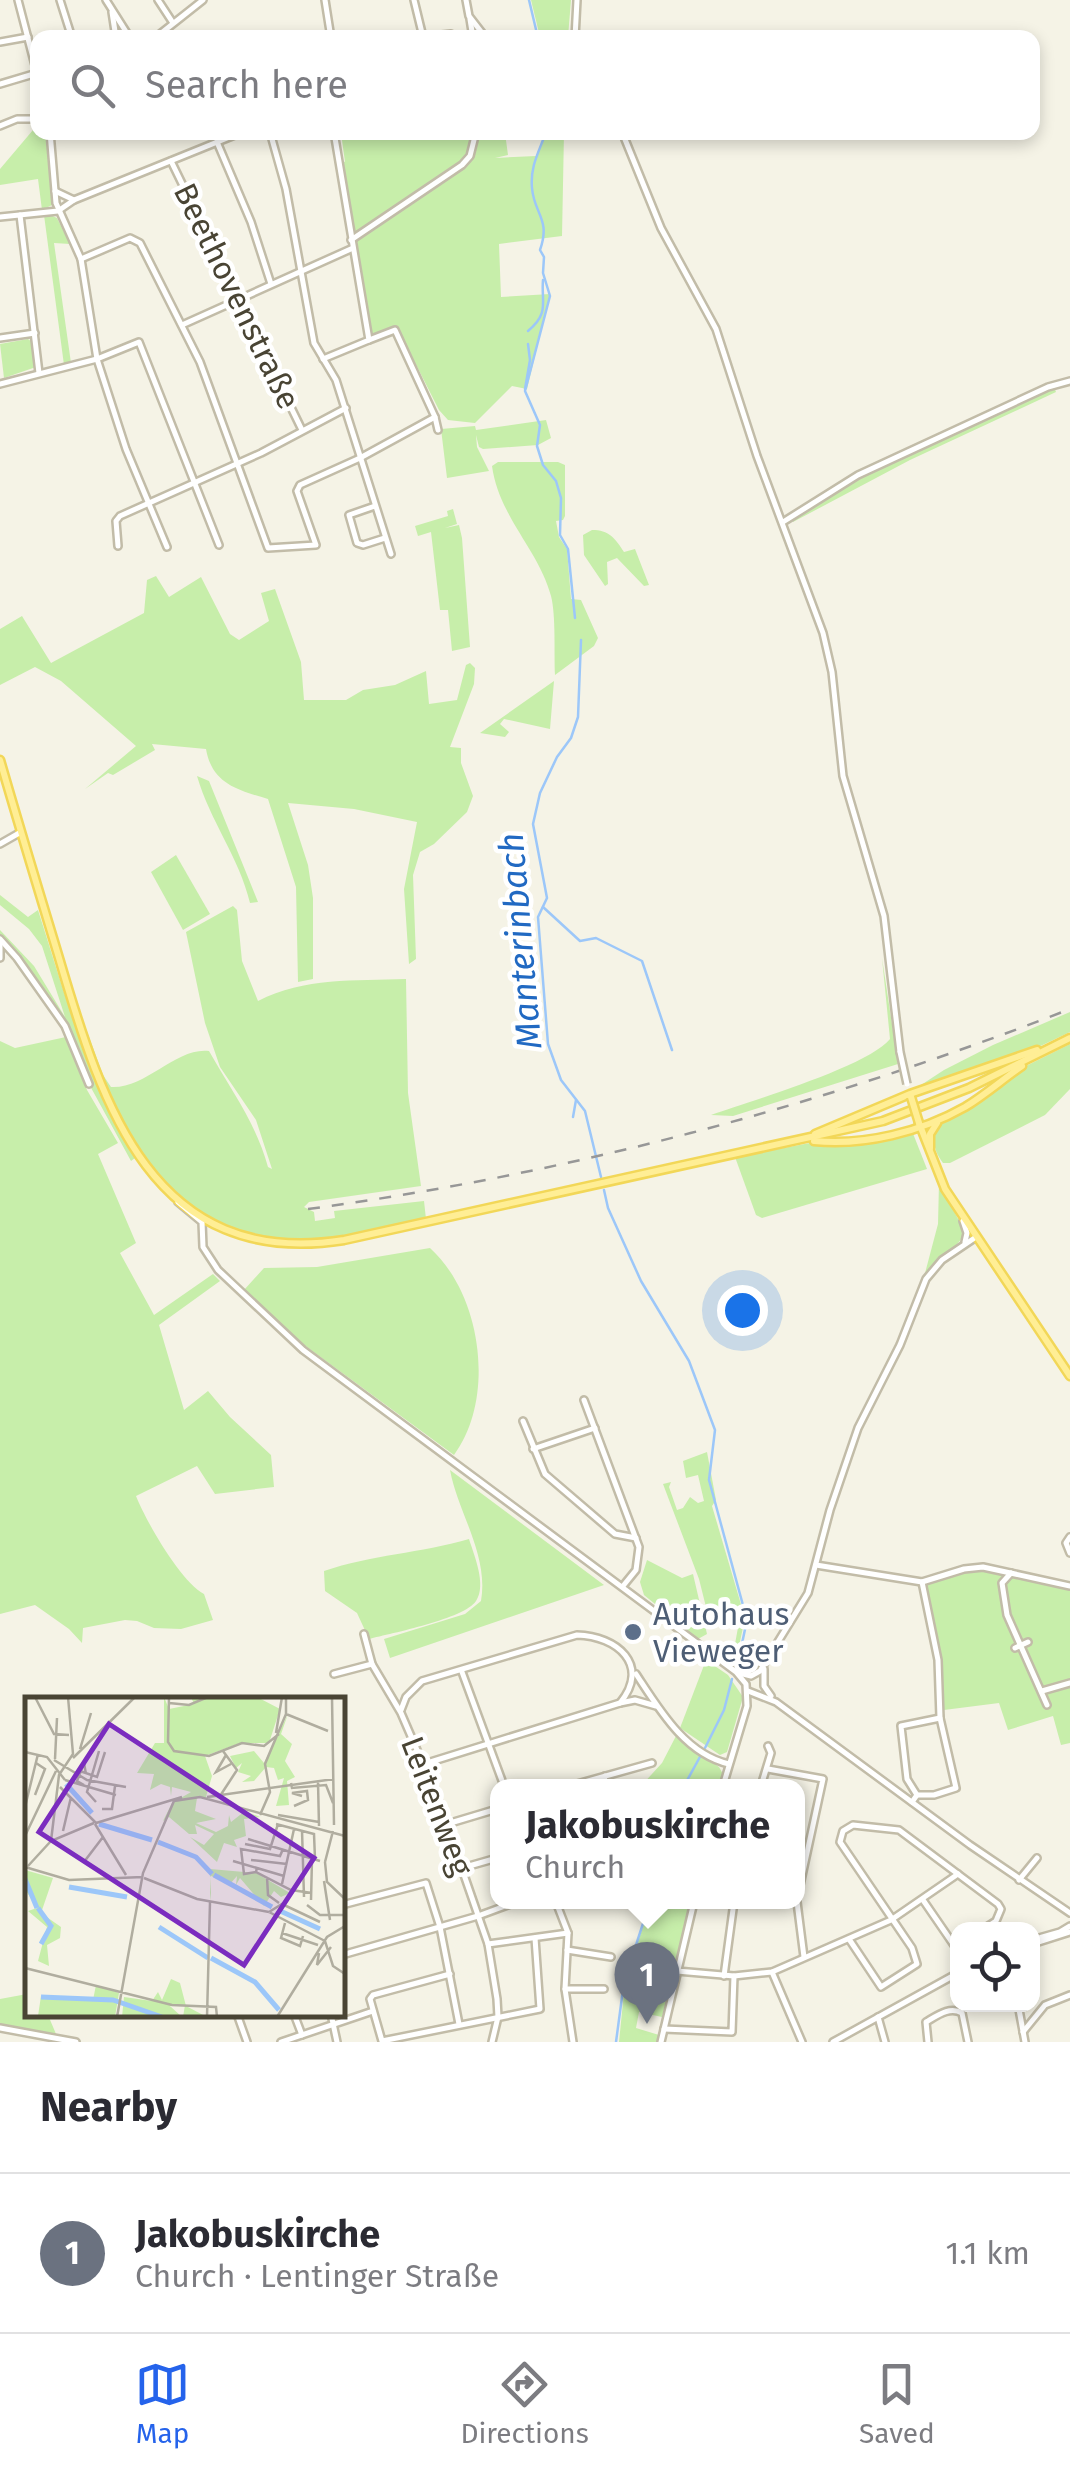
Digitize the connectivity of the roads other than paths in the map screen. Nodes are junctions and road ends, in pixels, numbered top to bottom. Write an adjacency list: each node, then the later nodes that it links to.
1 (60, 0): 13 (street)
2 (106, 0): 10 (street)
3 (158, 0): 12 (street)
4 (203, 0): 12 (street)
5 (325, 0): 17 (street)
6 (414, 0): 18 (street)
7 (466, 0): 11 (street)
8 (577, 0): 21 (street)
9 (21, 1): 22 (street)
10 (112, 8): 14 (street); 15 (street)
11 (469, 16): 19 (street); 20 (street)
12 (173, 24): 16 (street)
13 (69, 30)
14 (115, 30)
15 (125, 30)
16 (165, 30)
17 (330, 30)
18 (422, 30)
19 (472, 30)
20 (480, 30)
21 (576, 30)
22 (28, 36): 23 (street); 24 (street)
23 (0, 42)
24 (30, 44)
25 (30, 76): 26 (street)
26 (0, 84)
27 (30, 119): 28 (street)
28 (0, 126)
29 (51, 140): 37 (street)
30 (221, 140): 35 (street)
31 (272, 140): 44 (street)
32 (335, 140): 42 (street)
33 (473, 140): 42 (street)
34 (625, 140): 65 (street)
35 (216, 142): 36 (street); 45 (street)
36 (172, 161): 38 (street); 46 (street, Beethovenstraße)
37 (55, 190): 38 (street); 39 (street)
38 (74, 200): 39 (street)
39 (58, 211): 40 (street); 43 (street)
40 (20, 214): 41 (street); 48 (street)
41 (0, 217)
42 (352, 244): 44 (street); 50 (street)
43 (80, 259): 47 (street); 51 (street)
44 (302, 268): 45 (street); 52 (street)
45 (271, 284): 46 (street)
46 (238, 302): 47 (street); 58 (street, Beethovenstraße)
47 (182, 325): 61 (street)
48 (35, 333): 49 (street); 53 (street)
49 (0, 338)
50 (369, 340): 52 (street); 57 (street)
51 (98, 359): 53 (street); 62 (street); 63 (street)
52 (323, 359): 56 (street)
53 (39, 373): 55 (street)
54 (1070, 381): 65 (street)
55 (0, 384)
56 (346, 408): 58 (street); 60 (street)
57 (434, 416): 59 (street); 60 (street)
58 (302, 430): 61 (street)
59 (438, 430)
60 (360, 458): 61 (street); 64 (street)
61 (238, 462): 62 (street)
62 (194, 483): 63 (street); 67 (street)
63 (148, 502): 68 (street); 69 (street)
64 (374, 506): 66 (street); 66 (street)
65 (783, 522): 79 (street, bridge)
66 (385, 538): 70 (street)
67 (219, 545)
68 (118, 546)
69 (167, 547)
70 (391, 554)
71 (0, 760): 72 (main road)
72 (22, 832): 73 (street); 84 (main road)
73 (0, 844)
74 (0, 942): 75 (street); 78 (street)
75 (0, 958)
76 (1070, 1038): 77 (main road); 79 (main road)
77 (1053, 1046): 80 (main road); 82 (main road)
78 (89, 1084)
79 (910, 1096): 81 (main road, bridge); 82 (main road)
80 (939, 1120): 81 (main road); 83 (main road)
81 (920, 1125): 82 (main road); 83 (main road)
82 (799, 1140): 84 (main road)
83 (930, 1154): 85 (main road)
84 (175, 1198): 100 (street)
85 (958, 1210): 86 (main road); 86 (street)
86 (970, 1240): 87 (main road); 95 (street)
87 (1070, 1376)
88 (584, 1400): 90 (street)
89 (522, 1421): 91 (street)
90 (595, 1428): 91 (street); 93 (street)
91 (533, 1449): 93 (street)
92 (1070, 1537): 94 (street)
93 (636, 1538): 100 (street)
94 (1070, 1553)
95 (816, 1565): 98 (street); 103 (street)
96 (994, 1570): 97 (street); 98 (street); 99 (street)
97 (1011, 1574): 99 (street); 101 (street)
98 (922, 1582): 121 (street)
99 (1002, 1583): 113 (street)
100 (623, 1586): 107 (street)
101 (1070, 1586)
102 (364, 1634): 104 (street, Leitenweg)
103 (767, 1662): 109 (street); 110 (street)
104 (372, 1664): 108 (street); 120 (street, Leitenweg)
105 (462, 1670): 106 (street); 120 (street); 122 (street)
106 (634, 1672): 116 (street); 118 (street)
107 (736, 1672): 109 (street); 112 (street)
108 (334, 1674)
109 (753, 1676): 110 (street); 112 (street)
110 (764, 1683): 114 (street); 115 (street)
111 (1070, 1684): 113 (street)
112 (747, 1687): 114 (street); 119 (street)
113 (1042, 1691): 117 (street)
114 (758, 1694): 115 (street); 119 (street)
115 (776, 1702): 135 (street)
116 (620, 1703): 118 (street); 122 (street)
117 (1046, 1705)
118 (656, 1706): 126 (street)
119 (747, 1706): 126 (street)
120 (401, 1713): 125 (street, Leitenweg)
121 (940, 1718): 134 (street); 134 (street)
122 (489, 1744): 125 (street); 129 (street)
123 (768, 1746): 127 (street)
124 (652, 1763): 128 (street)
125 (424, 1764): 137 (street, Leitenweg)
126 (729, 1764): 132 (street)
127 (768, 1770): 133 (street); 138 (street)
128 (605, 1776): 130 (street); 131 (street)
129 (502, 1779)
130 (594, 1779)
131 (604, 1779)
132 (726, 1779)
133 (764, 1779)
134 (917, 1794): 135 (street)
135 (912, 1802): 143 (street)
136 (490, 1811): 137 (street)
137 (447, 1824): 141 (street, Leitenweg)
138 (805, 1839)
139 (1037, 1858): 143 (street)
140 (490, 1860): 141 (street)
141 (462, 1868): 152 (street, Leitenweg)
142 (958, 1874): 144 (street); 153 (street); 154 (street)
143 (1019, 1880): 151 (street)
144 (922, 1899): 153 (street); 159 (street)
145 (345, 1904): 155 (street)
146 (497, 1909): 152 (street)
147 (559, 1909): 157 (street)
148 (692, 1909): 167 (street)
149 (733, 1909): 170 (street)
150 (798, 1909): 166 (street)
151 (1070, 1913)
152 (478, 1916): 155 (street); 162 (street, Leitenweg)
153 (891, 1920): 161 (street); 161 (street)
154 (996, 1922)
155 (440, 1927): 164 (street); 169 (street)
156 (1070, 1929): 160 (street)
157 (568, 1934): 158 (street); 163 (street)
158 (535, 1938): 162 (street); 182 (street)
159 (950, 1939)
160 (1040, 1939)
161 (849, 1940): 166 (street)
162 (488, 1944): 182 (street, Leitenweg)
163 (567, 1950): 165 (street); 173 (street)
164 (345, 1954)
165 (611, 1956)
166 (804, 1956): 168 (street)
167 (677, 1971): 170 (street); 187 (street)
168 (772, 1972): 171 (street); 200 (street)
169 (450, 1974): 176 (street); 184 (street)
170 (724, 1976): 171 (street)
171 (734, 1976): 187 (street)
172 (950, 1977): 179 (street)
173 (565, 1989): 174 (street); 198 (street)
174 (604, 1989)
175 (1070, 1995): 183 (street)
176 (373, 2011): 185 (street); 191 (street)
177 (1020, 2012): 189 (street)
178 (1023, 2012): 183 (street)
179 (878, 2016): 201 (street); 202 (street)
180 (238, 2017): 193 (street)
181 (332, 2017): 185 (street)
182 (498, 2017): 184 (street); 197 (street, Leitenweg)
183 (1031, 2020): 189 (street)
184 (459, 2024): 188 (street)
185 (334, 2025): 190 (street); 195 (street)
186 (0, 2028): 192 (street)
187 (664, 2029): 199 (street)
188 (422, 2032): 191 (street); 196 (street)
189 (1023, 2032): 205 (street)
190 (299, 2038): 194 (street)
191 (382, 2041)
192 (76, 2042)
193 (246, 2042)
194 (281, 2042)
195 (337, 2042)
196 (424, 2042)
197 (492, 2042)
198 (574, 2042)
199 (661, 2042)
200 (802, 2042)
201 (833, 2042)
202 (885, 2042)
203 (928, 2042): 204 (street)
204 (968, 2042)
205 (1026, 2042)

